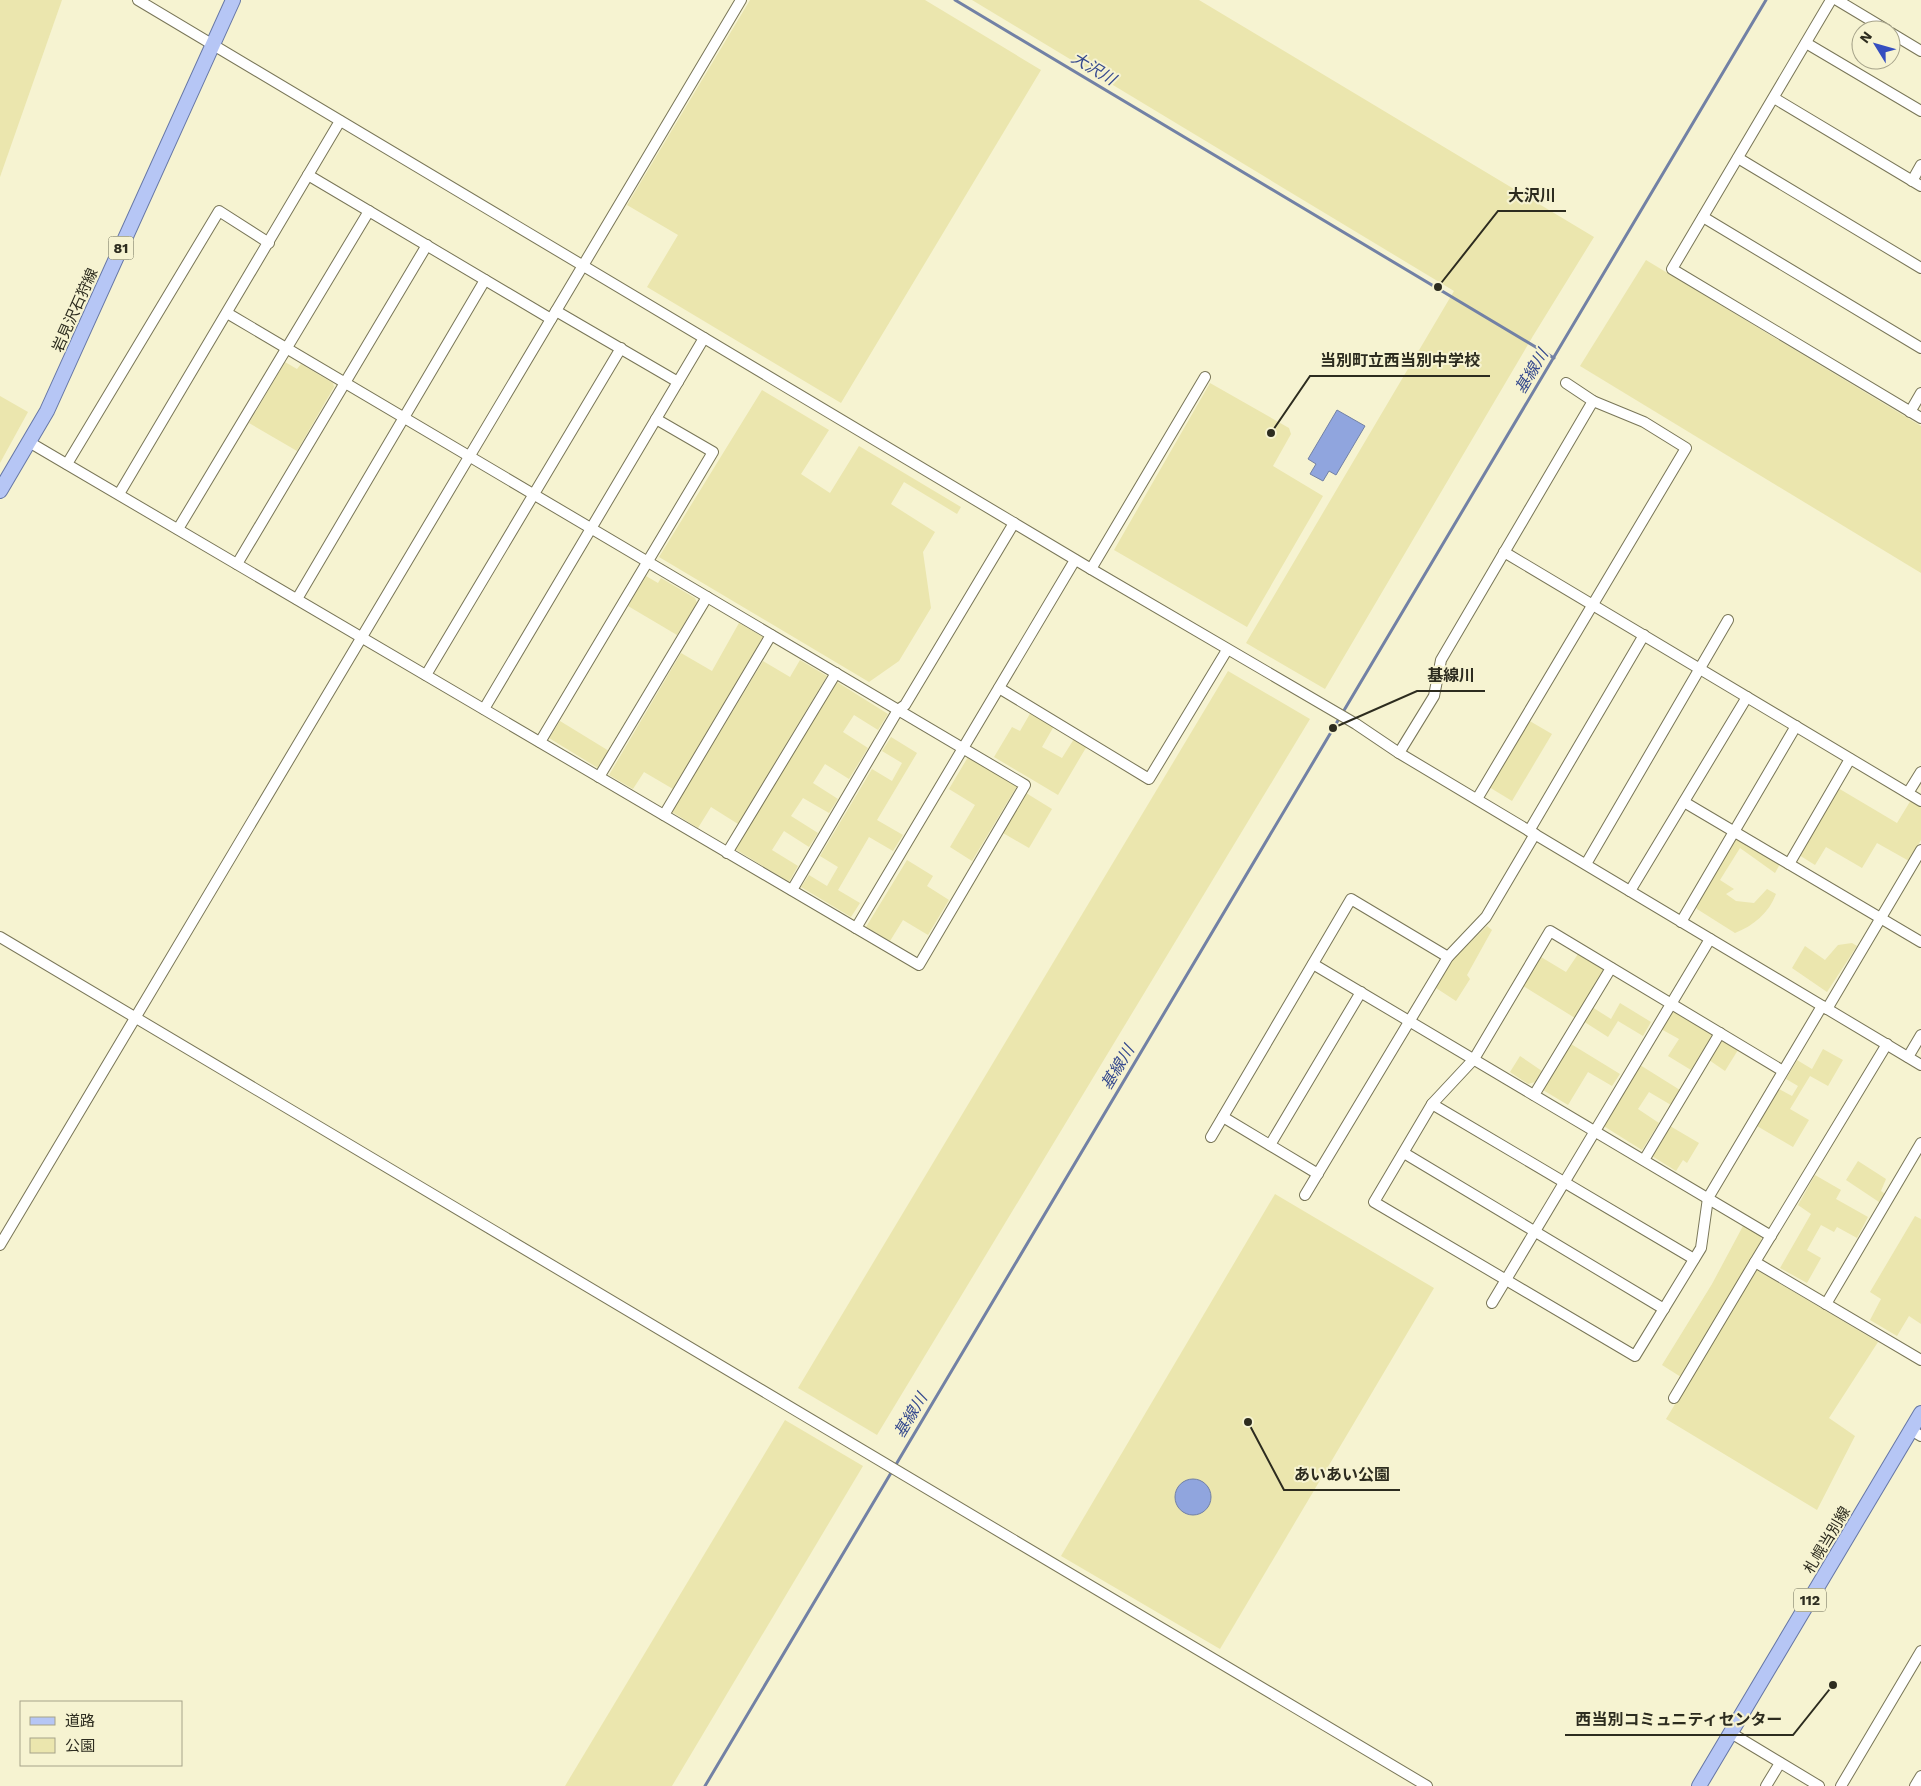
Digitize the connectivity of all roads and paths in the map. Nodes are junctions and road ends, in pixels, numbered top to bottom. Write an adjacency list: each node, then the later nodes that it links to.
1 (138, 0): 9 (street)
2 (234, 0): 9 (main road, 岩見沢石狩線 / 81)
3 (741, 0): 22 (street)
4 (1831, 0): 8 (street)
5 (1837, 0): 6 (street)
6 (1870, 20)
7 (1901, 38): 10 (street)
8 (1806, 42): 11 (street); 12 (street)
9 (213, 45): 13 (street); 41 (main road, 岩見沢石狩線 / 81)
10 (1921, 51)
11 (1774, 98): 14 (street); 17 (street)
12 (1921, 112)
13 (340, 121): 16 (street); 22 (street)
14 (1738, 158): 19 (street); 23 (street)
15 (1921, 165): 17 (street)
16 (308, 175): 18 (street); 20 (street)
17 (1917, 183)
18 (370, 211): 21 (street); 28 (street)
19 (1703, 217): 30 (street); 37 (street)
20 (268, 243): 25 (street); 43 (street)
21 (427, 245): 24 (street); 32 (street)
22 (583, 266): 26 (street); 27 (street)
23 (1921, 268)
24 (485, 280): 26 (street); 38 (street)
25 (227, 313): 28 (street); 45 (street)
26 (554, 315): 29 (street); 42 (street)
27 (704, 338): 33 (street); 47 (street)
28 (287, 348): 32 (street); 49 (street)
29 (621, 348): 33 (street); 46 (street)
30 (1921, 348)
31 (1205, 377): 54 (street)
32 (345, 382): 38 (street); 53 (street)
33 (678, 382): 40 (street)
34 (1566, 383): 36 (street)
35 (1921, 393): 37 (street)
36 (1593, 401): 50 (street); 57 (street)
37 (1910, 412): 39 (street)
38 (404, 417): 42 (street); 56 (street)
39 (1921, 418)
40 (656, 419): 48 (street); 52 (street)
41 (29, 442): 43 (street); 44 (main road, 岩見沢石狩線 / 81)
42 (469, 456): 46 (street); 61 (street)
43 (67, 464): 45 (street)
44 (0, 491)
45 (119, 494): 49 (street)
46 (534, 494): 48 (street); 65 (street)
47 (1014, 523): 51 (street); 69 (street)
48 (591, 528): 52 (street); 68 (street)
49 (178, 529): 53 (street)
50 (1504, 552): 57 (street); 73 (street)
51 (1075, 560): 54 (street); 66 (street)
52 (647, 561): 55 (street); 71 (street)
53 (237, 564): 56 (street)
54 (1091, 569): 62 (street)
55 (707, 596): 59 (street); 76 (street)
56 (297, 599): 61 (street)
57 (1593, 605): 60 (street); 78 (street)
58 (1728, 620): 63 (street)
59 (771, 635): 64 (street); 81 (street)
60 (1644, 635): 63 (street); 83 (street)
61 (362, 637): 65 (street); 102 (street)
62 (1227, 650): 66 (street); 73 (street)
63 (1701, 669): 67 (street); 86 (street)
64 (836, 673): 69 (street); 85 (street)
65 (426, 675): 68 (street)
66 (999, 688): 72 (street)
67 (1747, 697): 70 (street); 80 (street)
68 (484, 709): 71 (street)
69 (898, 710): 72 (street); 88 (street)
70 (1796, 726): 74 (street); 82 (street)
71 (540, 742): 76 (street)
72 (963, 748): 92 (street); 92 (street)
73 (1400, 753): 78 (street)
74 (1850, 758): 77 (street); 87 (street)
75 (1921, 772): 77 (street)
76 (599, 777): 81 (street)
77 (1908, 793): 79 (street)
78 (1477, 800): 83 (street)
79 (1921, 801)
80 (1684, 802): 82 (street); 89 (street)
81 (664, 815): 85 (street)
82 (1734, 832): 87 (street); 91 (street)
83 (1532, 833): 86 (street); 96 (street)
84 (1921, 850): 90 (street)
85 (727, 852): 88 (street)
86 (1586, 864): 89 (street)
87 (1789, 864): 90 (street)
88 (792, 890): 92 (street)
89 (1630, 891): 91 (street)
90 (1880, 918): 95 (street); 101 (street)
91 (1681, 922): 94 (street)
92 (856, 928)
93 (0, 937): 102 (street)
94 (1710, 938): 100 (street); 101 (street)
95 (1921, 942)
96 (1448, 957): 97 (street); 103 (street)
97 (1313, 964): 99 (street); 113 (street)
98 (1611, 968): 100 (street); 108 (street); 111 (street)
99 (1361, 992): 103 (street); 117 (street)
100 (1671, 1004): 104 (street); 114 (street)
101 (1825, 1007): 106 (street); 110 (street)
102 (136, 1017): 126 (street); 141 (street)
103 (1409, 1020): 108 (street); 120 (street)
104 (1720, 1033): 110 (street); 119 (street)
105 (1921, 1035): 107 (street)
106 (1887, 1044): 107 (street); 125 (street)
107 (1908, 1057): 109 (street)
108 (1474, 1059): 111 (street); 112 (street)
109 (1921, 1065)
110 (1783, 1071): 123 (street)
111 (1534, 1095): 114 (street)
112 (1432, 1104): 118 (street); 121 (street)
113 (1222, 1117): 115 (street); 117 (street)
114 (1594, 1131): 119 (street); 121 (street)
115 (1211, 1137)
116 (1921, 1143): 131 (street)
117 (1270, 1145): 120 (street)
118 (1404, 1153): 124 (street); 129 (street)
119 (1644, 1160): 123 (street)
120 (1318, 1174): 122 (street)
121 (1564, 1182): 124 (street); 127 (street)
122 (1305, 1195)
123 (1708, 1198): 125 (street); 127 (street)
124 (1534, 1231): 129 (street); 132 (street)
125 (1771, 1236): 128 (street)
126 (0, 1245)
127 (1694, 1259): 132 (street)
128 (1755, 1262): 131 (street); 134 (street)
129 (1505, 1280): 130 (street); 132 (street)
130 (1492, 1303)
131 (1826, 1304): 133 (street)
132 (1664, 1309)
133 (1921, 1360)
134 (1674, 1398)
135 (1921, 1413): 136 (main road, 札幌当別線 / 112)
136 (1916, 1433): 138 (main road, 札幌当別線 / 112)
137 (1921, 1651): 145 (street)
138 (1731, 1733): 139 (street); 142 (main road, 札幌当別線 / 112)
139 (1780, 1763): 143 (street); 144 (street)
140 (1921, 1776): 146 (street)
141 (1427, 1786)
142 (1700, 1786)
143 (1766, 1786)
144 (1819, 1786)
145 (1841, 1786)
146 (1915, 1786)

